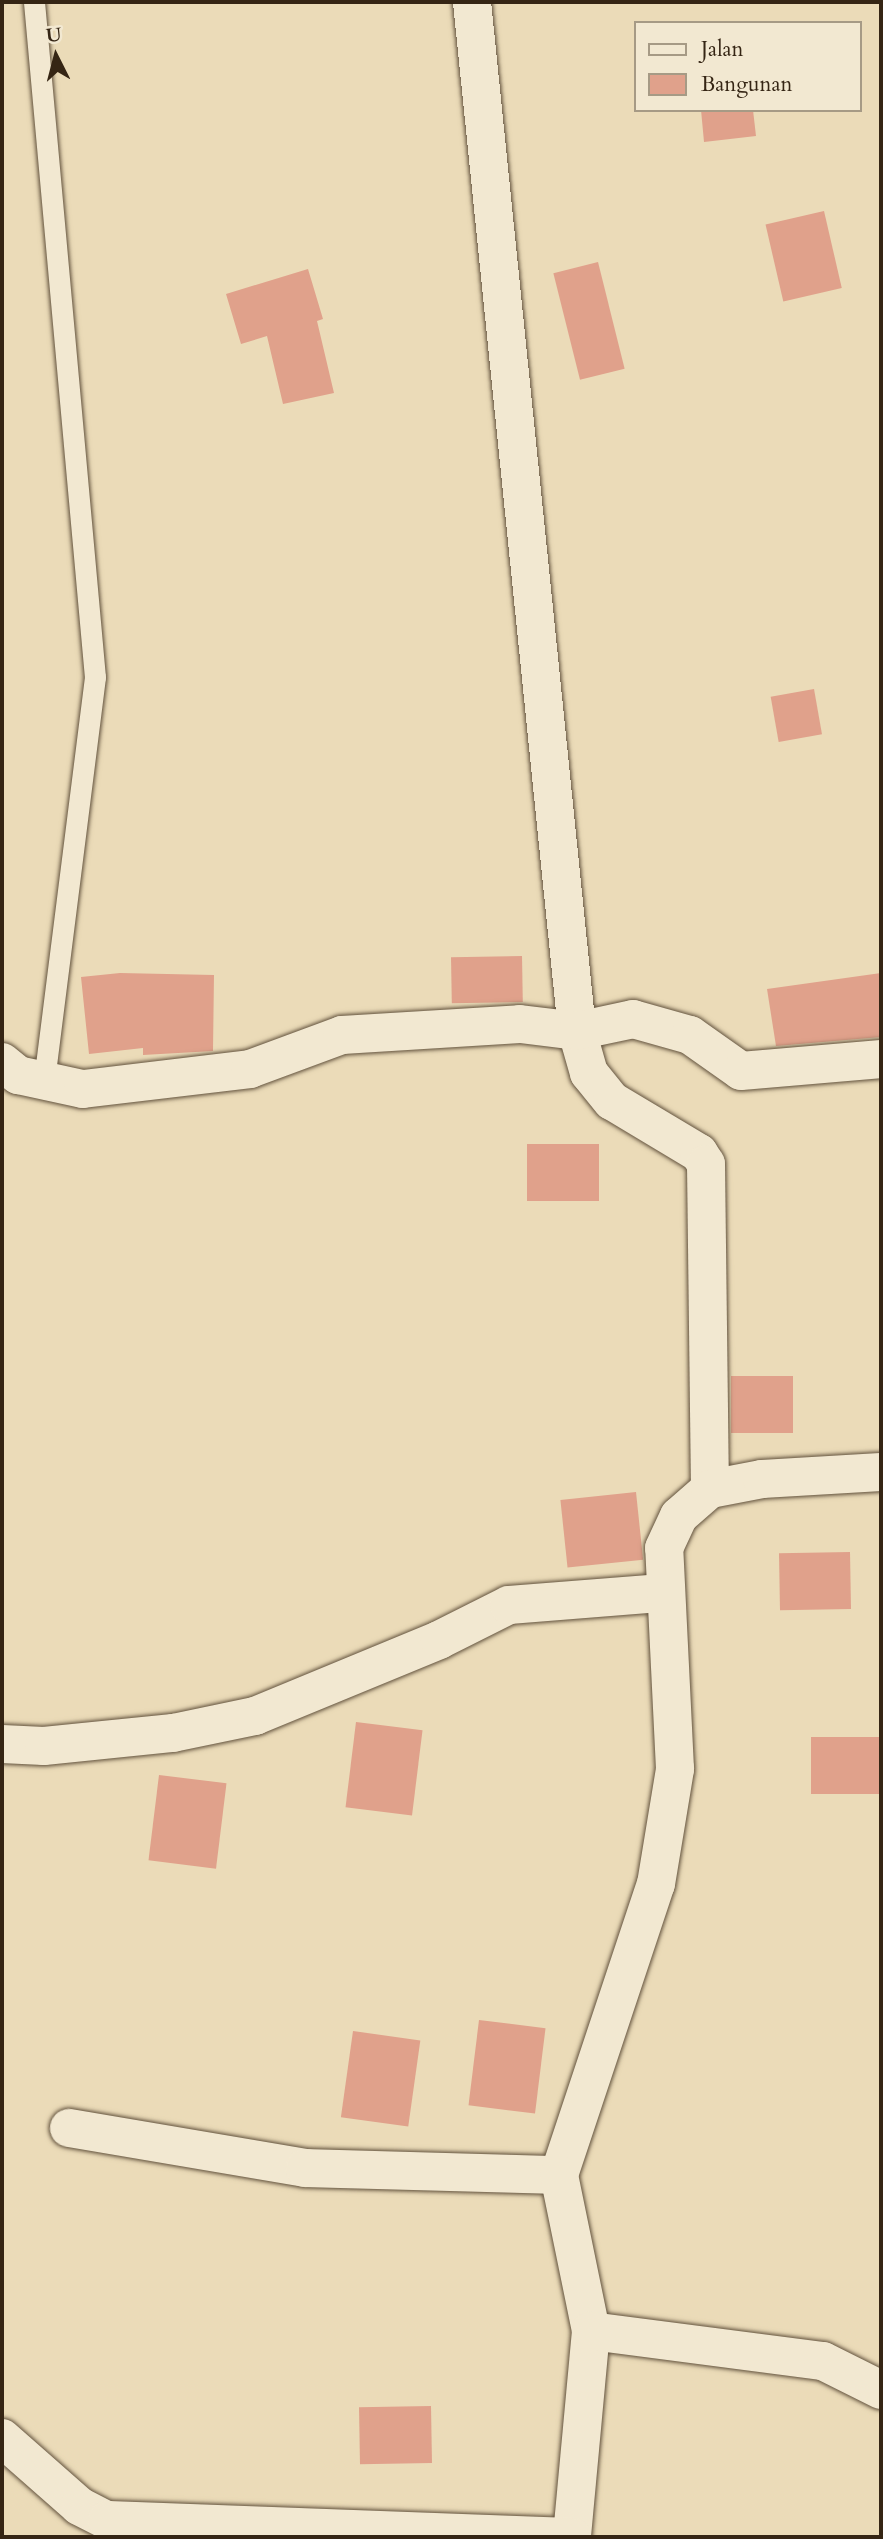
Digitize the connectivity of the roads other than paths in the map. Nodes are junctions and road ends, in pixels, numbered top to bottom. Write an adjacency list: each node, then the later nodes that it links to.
1 (34, 2): 6 (lane)
2 (472, 2): 3 (street)
3 (577, 1031): 4 (street); 6 (street); 8 (street)
4 (881, 1059)
5 (2, 1062): 6 (street)
6 (44, 1081)
7 (881, 1472): 8 (street)
8 (710, 1489): 9 (street)
9 (663, 1593): 10 (street); 12 (street)
10 (2, 1744)
11 (69, 2128): 12 (street)
12 (559, 2175): 13 (street)
13 (591, 2331): 14 (street); 16 (street)
14 (881, 2390)
15 (2, 2438): 16 (street)
16 (572, 2537)

